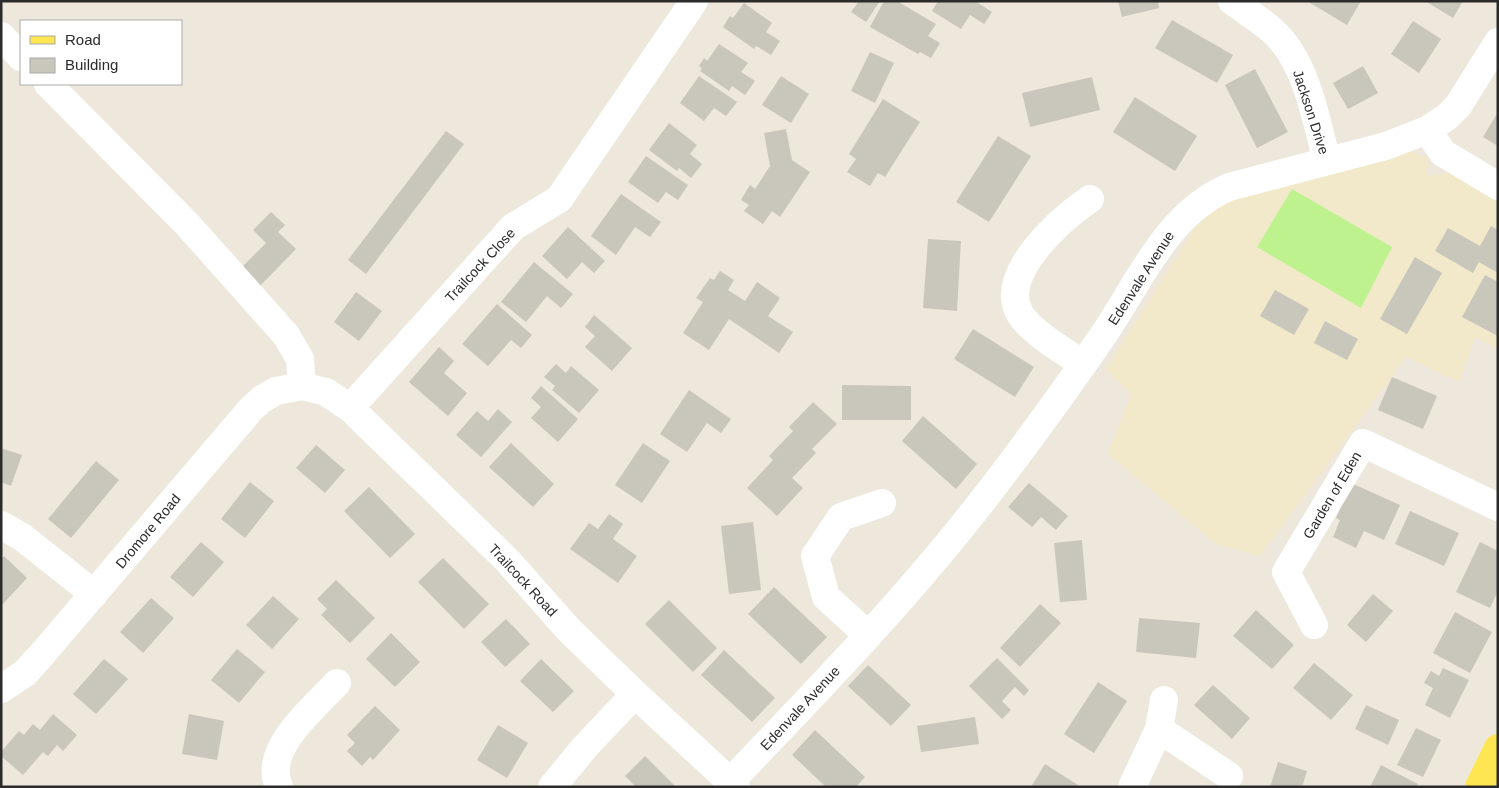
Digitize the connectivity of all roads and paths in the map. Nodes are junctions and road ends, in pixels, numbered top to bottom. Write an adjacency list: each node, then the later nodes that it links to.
1 (694, 1): 13 (street, Trailcock Close)
2 (1232, 1): 8 (street, Jackson Drive)
3 (1, 36): 5 (street)
4 (1498, 42): 7 (street, Edenvale Avenue)
5 (20, 56)
6 (49, 85): 12 (street)
7 (1427, 130): 8 (street, Edenvale Avenue); 9 (street)
8 (1327, 161): 11 (street, Edenvale Avenue)
9 (1498, 186)
10 (1090, 199): 11 (street)
11 (1083, 364): 19 (street, Edenvale Avenue)
12 (302, 386): 13 (street, Trailcock Road); 17 (street, Dromore Road)
13 (350, 408): 22 (street, Trailcock Road)
14 (882, 503): 19 (street)
15 (1498, 507): 18 (street, Garden of Eden)
16 (1, 525): 17 (street)
17 (94, 594): 21 (street, Dromore Road)
18 (1314, 625)
19 (868, 635): 27 (street, Edenvale Avenue)
20 (337, 683): 28 (street)
21 (1, 689)
22 (635, 694): 27 (street, Trailcock Road); 29 (street)
23 (1164, 700): 24 (street)
24 (1159, 729): 26 (street); 30 (street)
25 (1498, 748): 31 (main road)
26 (1228, 776)
27 (734, 784)
28 (279, 787)
29 (552, 787)
30 (1132, 787)
31 (1479, 787)

